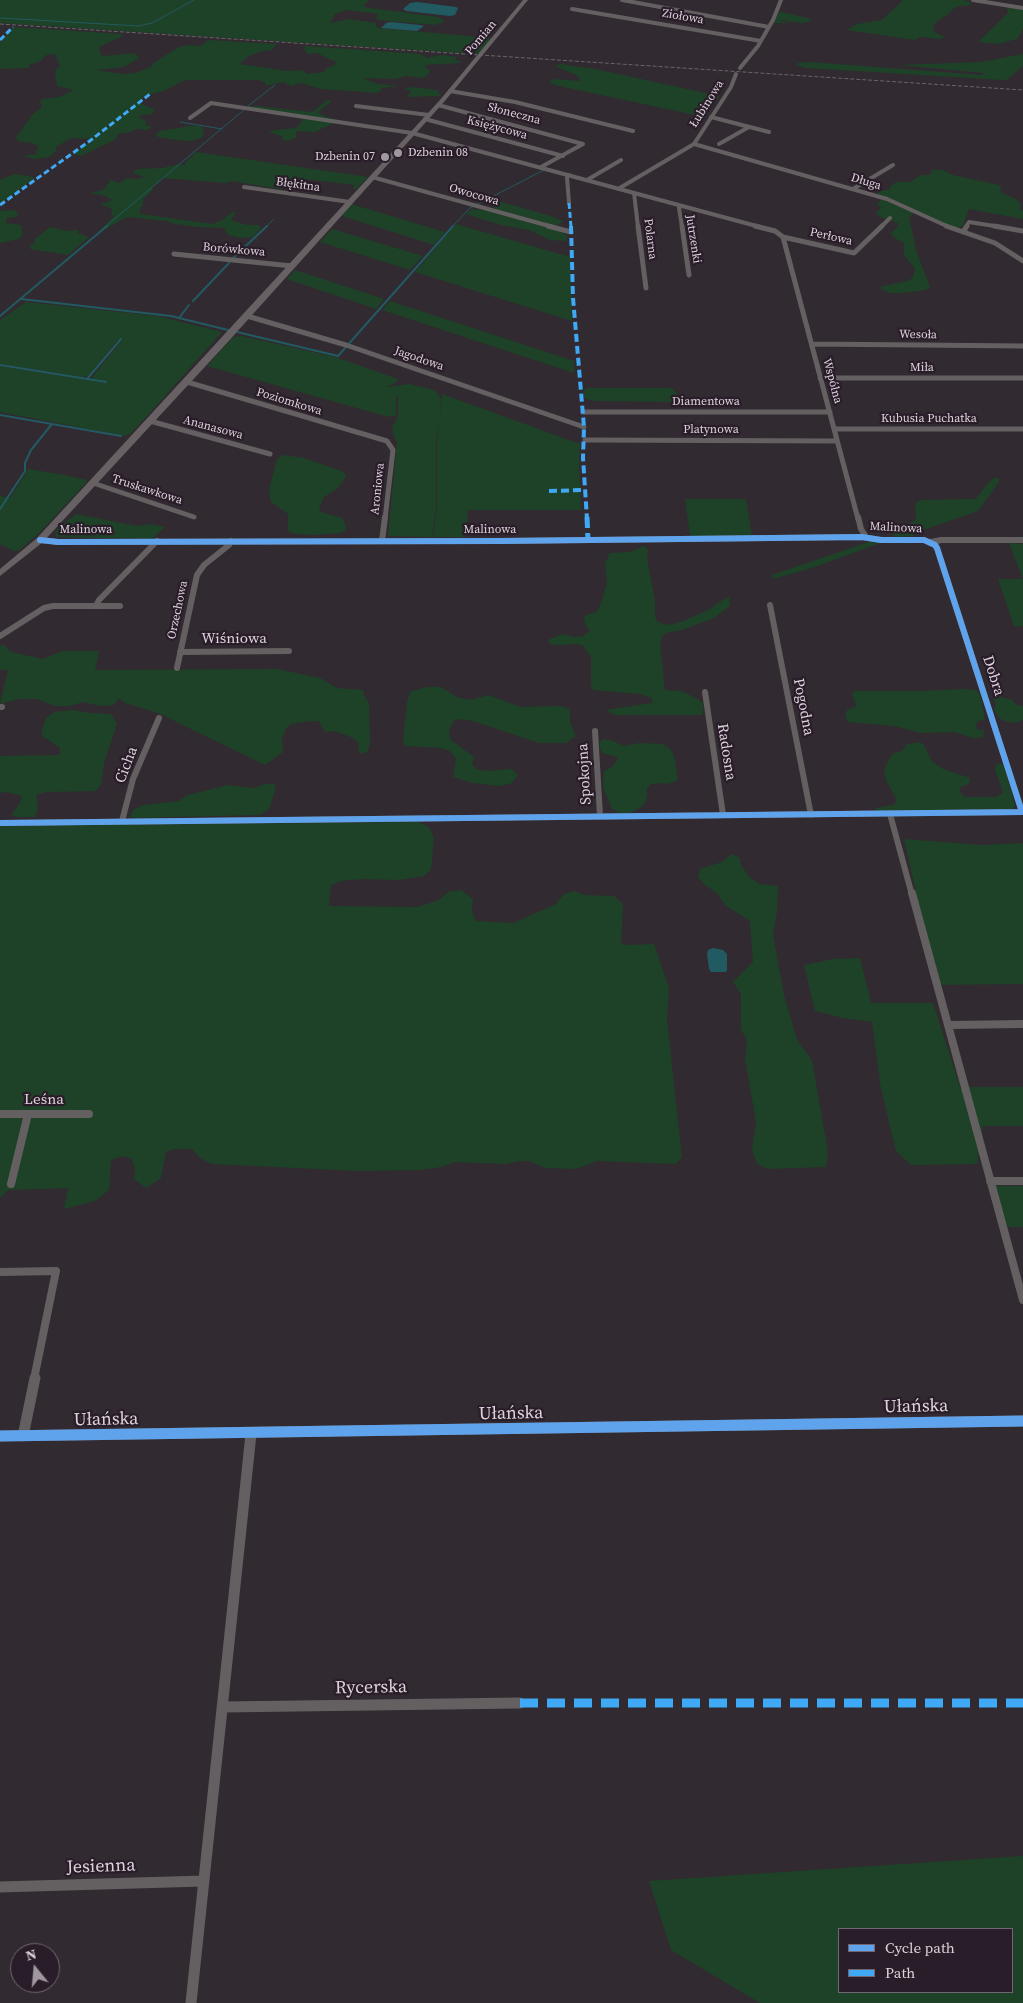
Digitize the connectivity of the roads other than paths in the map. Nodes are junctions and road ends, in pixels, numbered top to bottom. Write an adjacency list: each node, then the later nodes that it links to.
1 (526, 0): 11 (street, Pomian)
2 (622, 0): 7 (street)
3 (781, 0): 7 (street, Łubinowa)
4 (973, 0): 5 (street)
5 (1023, 8)
6 (572, 9): 8 (street, Ziołowa)
7 (769, 27): 8 (street, Łubinowa)
8 (761, 41): 9 (street, Łubinowa)
9 (740, 68)
10 (736, 74): 15 (street, Łubinowa)
11 (451, 91): 12 (street, Pomian); 18 (street)
12 (438, 105): 14 (street, Pomian); 23 (street, Słoneczna)
13 (356, 106): 14 (street, Księżycowa)
14 (427, 117): 19 (street, Pomian); 23 (street, Księżycowa)
15 (711, 117): 17 (street); 21 (street, Łubinowa)
16 (190, 118): 19 (street)
17 (748, 127): 20 (street); 22 (street)
18 (633, 131)
19 (412, 132): 26 (street); 28 (street, Pomian)
20 (769, 132)
21 (694, 144): 31 (street, Długa); 32 (street)
22 (719, 144)
23 (563, 156): 26 (street)
24 (621, 160): 29 (street)
25 (893, 165): 31 (street)
26 (541, 168): 27 (street)
27 (569, 175): 29 (street); 35 (street)
28 (372, 177): 34 (street, Pomian); 39 (street, Owocowa)
29 (587, 180): 32 (street)
30 (244, 187): 34 (street, Błękitna)
31 (853, 188): 40 (street, Długa)
32 (618, 189): 33 (street)
33 (634, 193): 36 (street); 46 (street, Polarna)
34 (350, 202): 44 (street, Pomian)
35 (569, 203)
36 (681, 206): 41 (street); 45 (street, Jutrzenki)
37 (890, 218): 41 (street, Perłowa)
38 (1023, 231): 40 (street)
39 (571, 232)
40 (963, 232): 43 (street, Długa)
41 (783, 237): 48 (street, Wspólna)
42 (174, 254): 44 (street, Borówkowa)
43 (1022, 260)
44 (292, 266): 47 (street, Pomian)
45 (689, 276)
46 (646, 288)
47 (246, 316): 52 (street, Pomian); 56 (street, Jagodowa)
48 (812, 344): 49 (street, Wesoła); 50 (street, Wspólna)
49 (1023, 346)
50 (820, 378): 51 (street, Miła); 54 (street, Wspólna)
51 (1023, 378)
52 (186, 382): 55 (street, Pomian); 61 (street, Poziomkowa)
53 (583, 412): 54 (street, Diamentowa)
54 (830, 412): 58 (street, Wspólna)
55 (150, 421): 62 (street, Ananasowa); 63 (street, Pomian)
56 (584, 426)
57 (1023, 428): 58 (street, Kubusia Puchatka)
58 (834, 429): 60 (street, Wspólna)
59 (585, 440): 60 (street, Platynowa)
60 (837, 440): 65 (street, Wspólna)
61 (387, 441): 67 (street, Aroniowa)
62 (270, 454)
63 (93, 483): 64 (street, Truskawkowa); 66 (street, Pomian)
64 (194, 517)
65 (866, 537): 67 (street, Malinowa); 71 (street, Malinowa)
66 (40, 540): 70 (street, Malinowa); 73 (street, Pomian)
67 (382, 540): 69 (street, Malinowa)
68 (1023, 540): 71 (street, Malinowa)
69 (231, 541): 70 (street, Malinowa); 78 (street, Orzechowa)
70 (157, 542): 75 (street)
71 (932, 542): 72 (street, Malinowa)
72 (937, 548): 84 (street, Dobra)
73 (0, 572)
74 (770, 605): 87 (street, Pogodna)
75 (96, 606): 76 (street); 77 (street)
76 (120, 606)
77 (0, 636)
78 (180, 652): 79 (street, Wiśniowa); 80 (street, Orzechowa)
79 (289, 652)
80 (177, 668)
81 (705, 692): 86 (street, Radosna)
82 (159, 718): 89 (street, Cicha)
83 (596, 731): 88 (street, Spokojna)
84 (1023, 812): 85 (street)
85 (890, 814): 87 (street); 92 (street)
86 (723, 815): 87 (street); 88 (street)
87 (811, 815)
88 (600, 816): 89 (street)
89 (122, 822): 90 (street)
90 (0, 823)
91 (1023, 1024): 92 (street)
92 (948, 1025): 96 (street)
93 (0, 1114): 94 (street, Leśna)
94 (28, 1114): 95 (street, Leśna); 98 (street)
95 (89, 1114)
96 (990, 1181): 97 (street); 100 (street)
97 (1023, 1181)
98 (11, 1184)
99 (0, 1272): 104 (street)
100 (1023, 1299)
101 (1023, 1421): 102 (street, Ułańska)
102 (251, 1434): 104 (street, Ułańska); 106 (street)
103 (0, 1436): 104 (street, Ułańska)
104 (23, 1436)
105 (520, 1703): 106 (street, Rycerska)
106 (222, 1708): 107 (street)
107 (204, 1881): 108 (street, Jesienna); 109 (street)
108 (0, 1887)
109 (191, 2003)

